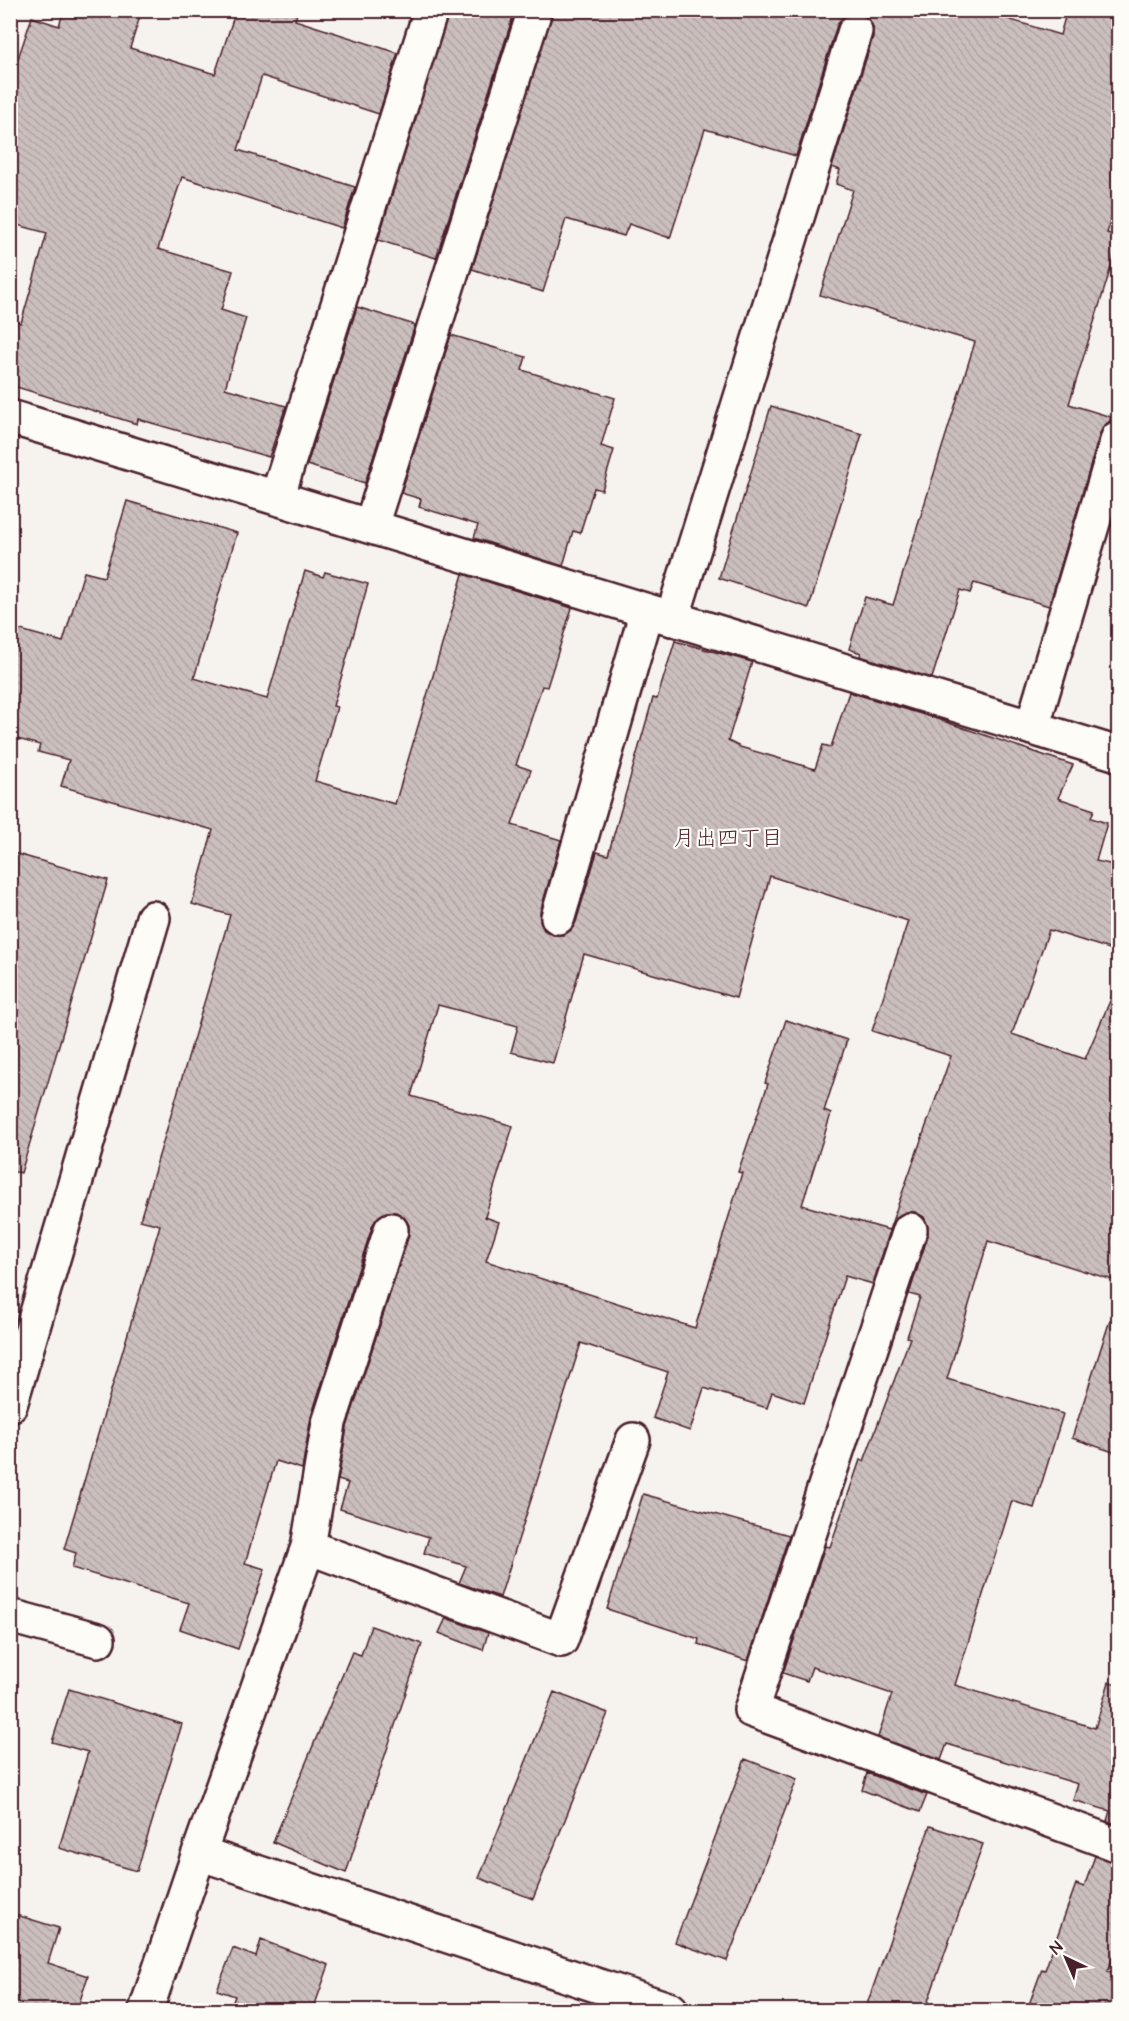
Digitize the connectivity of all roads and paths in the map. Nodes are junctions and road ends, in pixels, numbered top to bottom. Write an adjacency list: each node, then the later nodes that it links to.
1 (431, 10): 6 (street)
2 (535, 10): 7 (street)
3 (855, 31): 8 (street)
4 (10, 417): 6 (street)
5 (1119, 438): 9 (street)
6 (277, 498): 7 (street)
7 (371, 526): 8 (street)
8 (659, 615): 9 (street); 11 (street)
9 (1032, 728): 10 (street)
10 (1119, 754)
11 (558, 917)
12 (153, 918): 15 (street)
13 (390, 1230): 17 (street)
14 (910, 1230): 20 (street)
15 (10, 1405)
16 (633, 1440): 17 (street)
17 (308, 1547): 21 (street)
18 (10, 1616): 19 (street)
19 (98, 1640)
20 (1119, 1845)
21 (199, 1853): 22 (street); 23 (street)
22 (146, 2010)
23 (671, 2010)

